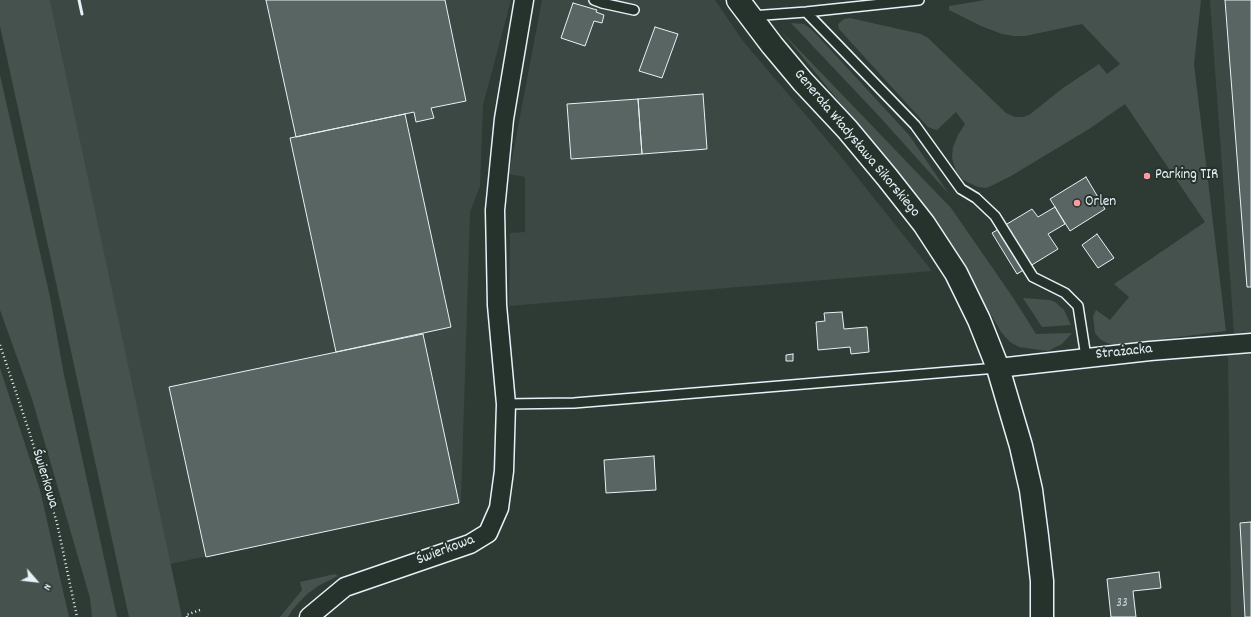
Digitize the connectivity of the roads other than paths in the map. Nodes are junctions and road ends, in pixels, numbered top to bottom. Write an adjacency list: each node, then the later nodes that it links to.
1 (524, 0): 10 (street, Świerkowa)
2 (594, 0): 5 (lane)
3 (919, 0): 6 (lane)
4 (744, 8): 6 (lane); 9 (main road, Generała Władysława Sikorskiego)
5 (634, 10)
6 (806, 12): 8 (lane)
7 (1251, 343): 8 (street, Strażacka)
8 (1086, 357): 9 (street, Strażacka)
9 (998, 368): 10 (lane); 12 (main road, Generała Władysława Sikorskiego)
10 (506, 404): 11 (street, Świerkowa)
11 (309, 617)
12 (1042, 617)

